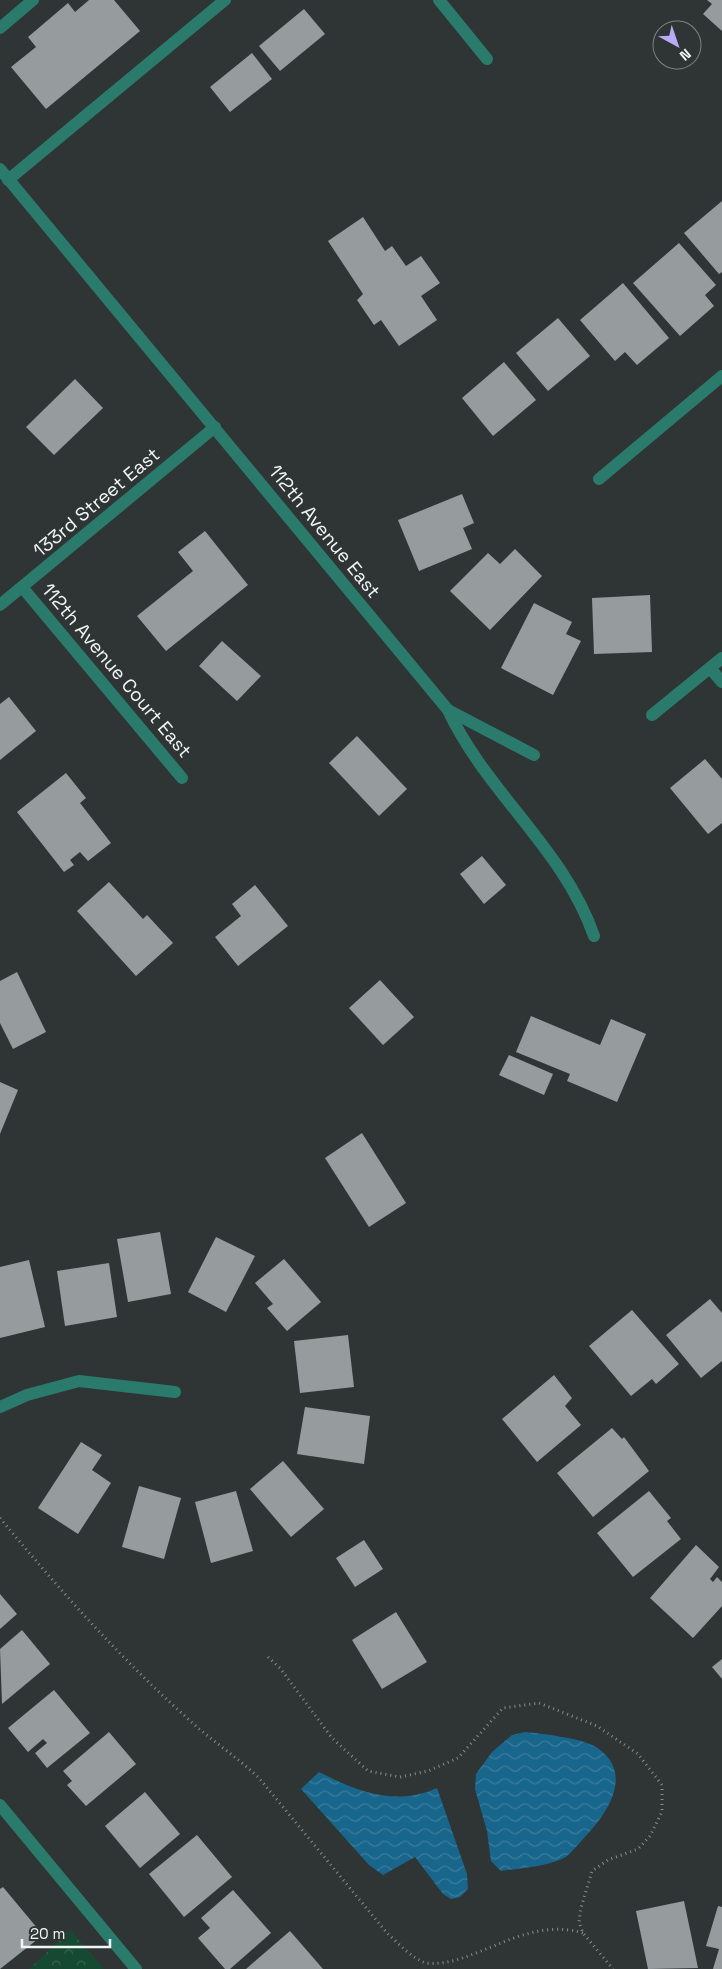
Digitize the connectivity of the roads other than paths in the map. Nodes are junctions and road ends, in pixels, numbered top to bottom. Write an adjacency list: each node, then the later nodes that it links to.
1 (34, 0): 4 (street)
2 (225, 0): 7 (street)
3 (439, 0): 5 (street)
4 (0, 28)
5 (487, 58)
6 (0, 170): 7 (street, 112th Avenue East)
7 (8, 180): 9 (street, 112th Avenue East)
8 (722, 376): 10 (street)
9 (215, 427): 11 (street, 133rd Street East); 16 (street, 112th Avenue East)
10 (599, 479)
11 (22, 587): 12 (street, 133rd Street East); 19 (street, 112th Avenue Court East)
12 (0, 605)
13 (722, 658): 14 (street)
14 (710, 668): 15 (street); 17 (street)
15 (722, 682)
16 (448, 710): 18 (street); 20 (street, 112th Avenue East)
17 (652, 716)
18 (534, 755)
19 (182, 778)
20 (594, 936)
21 (175, 1392): 22 (street)
22 (0, 1407)
23 (0, 1805): 24 (street)
24 (136, 1969)

